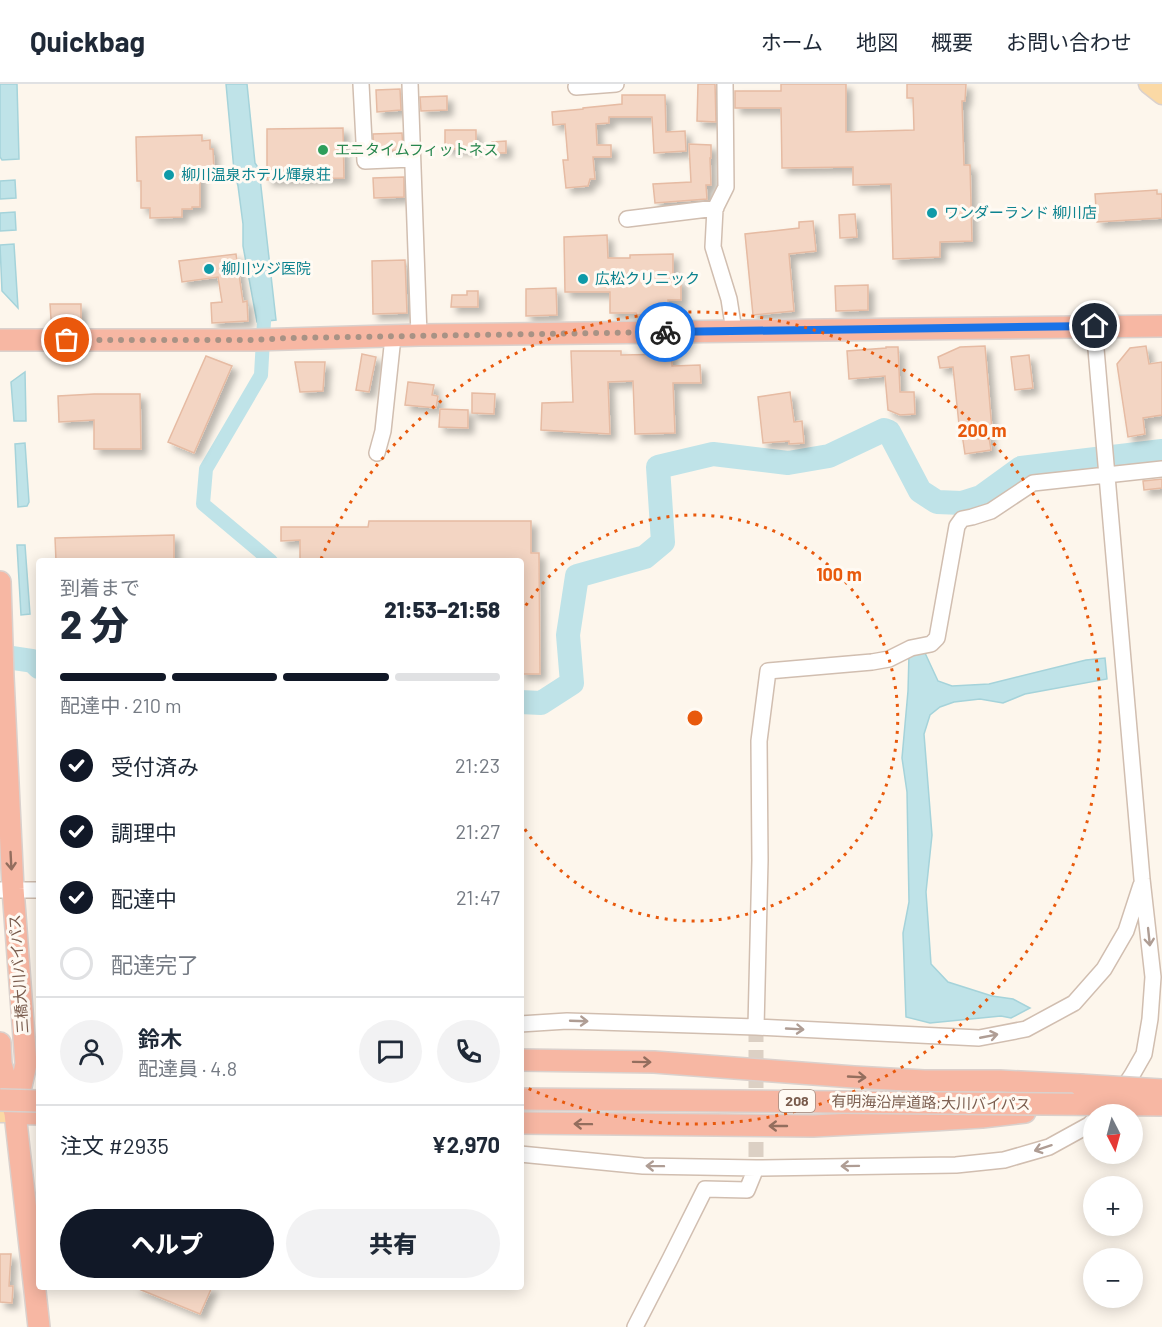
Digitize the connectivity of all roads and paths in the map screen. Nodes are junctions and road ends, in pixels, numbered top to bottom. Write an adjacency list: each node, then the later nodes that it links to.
1 (361, 84): 8 (street)
2 (410, 84): 8 (street)
3 (616, 84): 6 (street)
4 (725, 84): 9 (street)
5 (1148, 84): 7 (main road)
6 (576, 87)
7 (1162, 95)
8 (412, 159): 14 (street)
9 (716, 208): 10 (street); 13 (street)
10 (627, 219)
11 (1095, 326): 12 (highway); 13 (highway); 19 (street)
12 (1162, 326)
13 (734, 331): 14 (highway)
14 (419, 336): 15 (highway)
15 (393, 337): 16 (highway); 17 (street)
16 (0, 340)
17 (377, 453)
18 (1162, 469): 19 (street)
19 (1107, 475): 22 (street); 26 (street)
20 (0, 582): 21 (highway, 三橋大川バイパス)
21 (1, 634): 23 (highway, 三橋大川バイパス, one-way to 23)
22 (1142, 879): 26 (street, one-way to 22); 35 (street, one-way to 35)
23 (6, 890): 24 (street); 29 (highway, 三橋大川バイパス)
24 (36, 890)
25 (524, 1024): 26 (street, one-way to 26)
26 (756, 1027)
27 (0, 1057): 29 (main road); 38 (highway, 三橋大川バイパス)
28 (524, 1060): 30 (highway, one-way to 30, bridge)
29 (32, 1064): 38 (highway, 三橋大川バイパス)
30 (1162, 1090)
31 (0, 1093): 32 (highway)
32 (36, 1093)
33 (524, 1099): 36 (highway, 有明海沿岸道路;大川バイパス / 208, bridge)
34 (36, 1102): 38 (highway, bridge)
35 (1109, 1104)
36 (1162, 1105)
37 (524, 1107): 39 (highway, 有明海沿岸道路;大川バイパス / 208)
38 (5, 1109): 41 (highway); 46 (highway, 三橋大川バイパス)
39 (1025, 1112): 40 (highway, 有明海沿岸道路;大川バイパス / 208); 42 (highway, one-way to 42)
40 (1162, 1113)
41 (36, 1114)
42 (524, 1123)
43 (1083, 1128): 45 (street, one-way to 45)
44 (524, 1154): 45 (street, one-way to 44)
45 (756, 1168): 47 (street)
46 (39, 1327)
47 (635, 1327)

